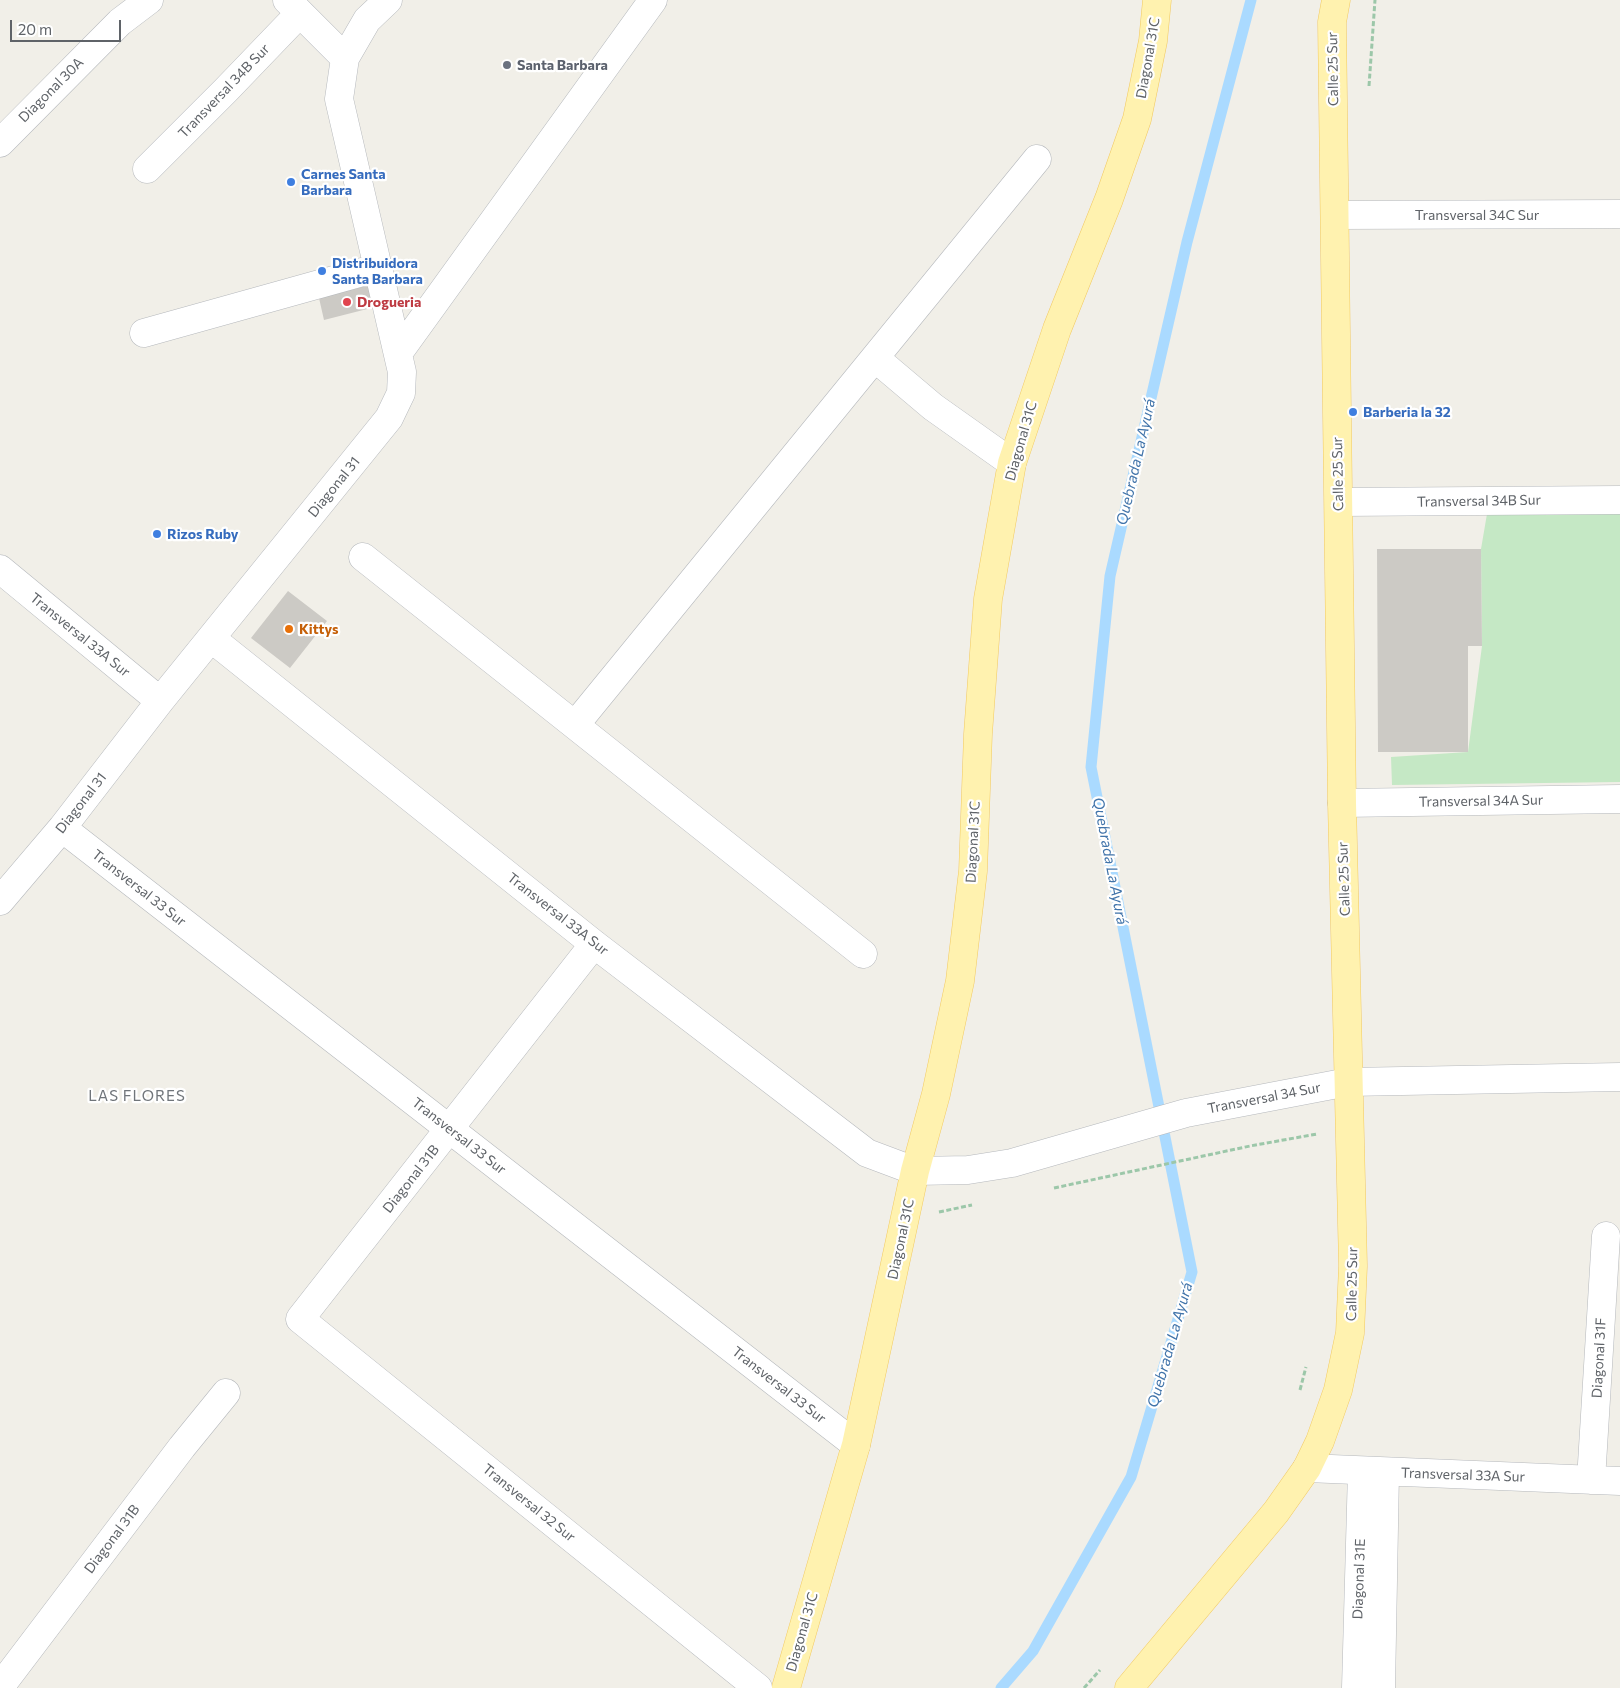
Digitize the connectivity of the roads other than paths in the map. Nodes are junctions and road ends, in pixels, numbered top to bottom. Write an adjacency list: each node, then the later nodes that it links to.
1 (149, 0): 8 (street, Diagonal 30A)
2 (388, 0): 7 (street, Diagonal 31)
3 (653, 0): 15 (street)
4 (1157, 0): 17 (main road, Diagonal 31C)
5 (1336, 0): 12 (main road, Calle 25 Sur)
6 (293, 6): 7 (street, Transversal 34B Sur); 10 (street, Transversal 34B Sur)
7 (345, 58): 13 (street, Diagonal 31)
8 (0, 143)
9 (1037, 159): 16 (street)
10 (147, 169)
11 (1620, 214): 12 (street, Transversal 34C Sur)
12 (1335, 215): 19 (main road, Calle 25 Sur)
13 (377, 268): 14 (street); 15 (street, Diagonal 31)
14 (144, 333)
15 (399, 352): 22 (street, Diagonal 31)
16 (874, 358): 17 (street); 24 (street)
17 (1012, 463): 34 (main road, Diagonal 31C)
18 (1620, 500): 19 (street, Transversal 34B Sur)
19 (1339, 502): 26 (main road, Calle 25 Sur)
20 (363, 557): 24 (street)
21 (0, 569): 23 (street, Transversal 33A Sur)
22 (212, 639): 23 (street, Diagonal 31); 29 (street, Transversal 33A Sur)
23 (160, 701): 27 (street, Diagonal 31)
24 (575, 726): 30 (street)
25 (1620, 799): 26 (street, Transversal 34A Sur)
26 (1342, 803): 32 (main road, Calle 25 Sur)
27 (62, 828): 28 (street, Diagonal 31); 33 (street, Transversal 33 Sur)
28 (0, 901)
29 (594, 944): 33 (street, Diagonal 31B); 34 (street, Transversal 33A Sur)
30 (863, 954)
31 (1620, 1077): 32 (street, Transversal 34 Sur)
32 (1348, 1082): 34 (street, Transversal 34 Sur); 39 (main road, Calle 25 Sur)
33 (451, 1129): 36 (street, Diagonal 31B); 38 (street, Transversal 33 Sur)
34 (915, 1171): 38 (main road, Diagonal 31C)
35 (1606, 1236): 41 (street, Diagonal 31F)
36 (300, 1319): 44 (street, Transversal 32 Sur)
37 (226, 1393): 43 (street, Diagonal 31B)
38 (856, 1445): 45 (main road, Diagonal 31C)
39 (1307, 1468): 40 (street, Transversal 33A Sur); 46 (main road, Calle 25 Sur)
40 (1374, 1471): 41 (street, Transversal 33A Sur); 47 (street, Diagonal 31E); 48 (street, Diagonal 31E)
41 (1592, 1480): 42 (street, Transversal 33A Sur)
42 (1620, 1481)
43 (0, 1687)
44 (758, 1688)
45 (786, 1688)
46 (1129, 1688)
47 (1356, 1688)
48 (1381, 1688)

